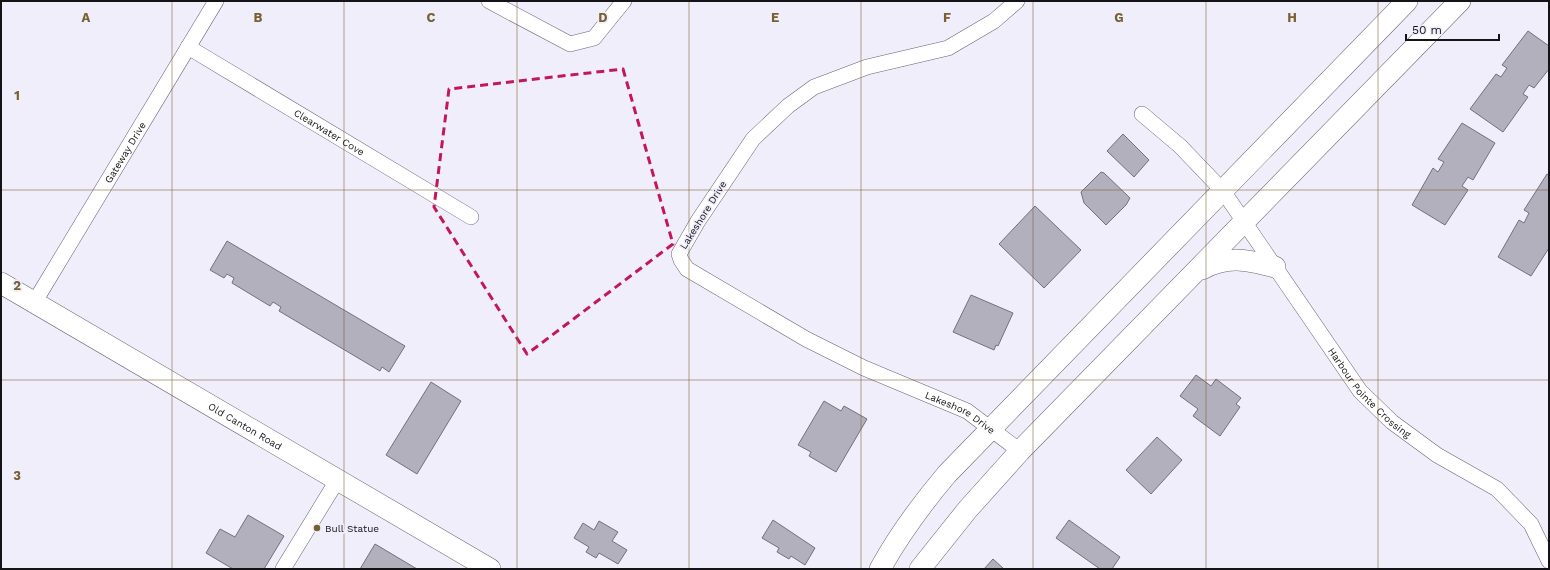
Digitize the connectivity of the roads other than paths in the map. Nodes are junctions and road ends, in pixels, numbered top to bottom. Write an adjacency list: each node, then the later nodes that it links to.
1 (216, 1): 7 (street, Gateway Drive)
2 (489, 1): 3 (street)
3 (624, 1)
4 (1017, 1): 16 (street, Lakeshore Drive)
5 (1407, 1): 9 (main road)
6 (1460, 1): 11 (main road)
7 (188, 47): 10 (street, Clearwater Cove); 15 (street, Gateway Drive)
8 (1142, 114): 9 (street, Harbour Pointe Crossing)
9 (1223, 191): 11 (street, Harbour Pointe Crossing); 16 (main road)
10 (471, 217)
11 (1243, 222): 12 (street, Harbour Pointe Crossing); 13 (main road)
12 (1275, 267): 13 (main road); 19 (street, Harbour Pointe Crossing)
13 (1191, 275): 17 (main road)
14 (1, 283): 15 (main road, Old Canton Road)
15 (34, 303): 18 (main road, Old Canton Road)
16 (991, 428): 17 (street, Lakeshore Drive); 22 (main road)
17 (1020, 451): 23 (main road)
18 (338, 479): 20 (street); 21 (main road, Old Canton Road)
19 (1549, 560)
20 (283, 569)
21 (490, 569)
22 (880, 569)
23 (920, 569)

